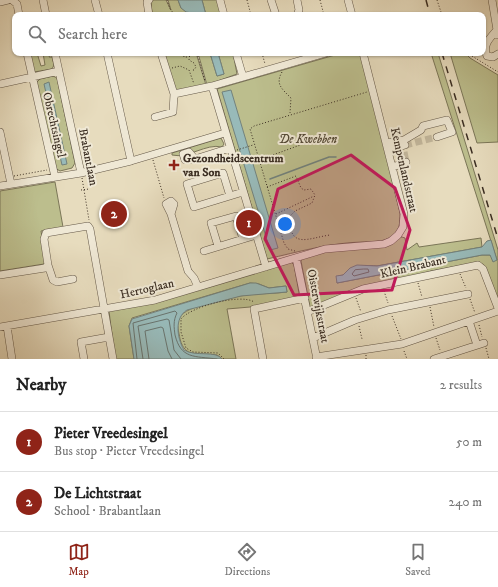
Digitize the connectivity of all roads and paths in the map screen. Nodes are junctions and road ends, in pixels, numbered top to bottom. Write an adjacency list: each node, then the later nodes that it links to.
1 (8, 0): 15 (street)
2 (12, 0): 16 (street)
3 (43, 0): 17 (street)
4 (95, 0): 18 (street)
5 (167, 0): 20 (path)
6 (220, 0): 21 (street)
7 (247, 0): 22 (path)
8 (271, 0): 23 (street)
9 (297, 0): 24 (street)
10 (320, 0): 25 (path)
11 (348, 0): 26 (street)
12 (437, 0): 27 (path)
13 (492, 0): 28 (street)
14 (147, 1): 19 (street)
15 (0, 2)
16 (18, 12)
17 (45, 12)
18 (98, 12)
19 (149, 12)
20 (172, 12)
21 (223, 12)
22 (250, 12)
23 (275, 12)
24 (298, 12)
25 (323, 12)
26 (351, 12)
27 (441, 12)
28 (497, 32): 29 (street)
29 (486, 43)
30 (486, 54): 31 (street)
31 (498, 54)
32 (28, 56): 50 (street, Obrechtsingel)
33 (56, 56): 47 (street, Brabantlaan)
34 (108, 56): 70 (street)
35 (162, 56): 48 (street)
36 (184, 56): 37 (path)
37 (189, 56): 45 (path)
38 (198, 56): 53 (path)
39 (237, 56): 51 (street)
40 (263, 56): 46 (path)
41 (308, 56): 44 (street)
42 (364, 56): 55 (street, Kempenlandstraat)
43 (472, 56): 49 (path)
44 (286, 65): 46 (street); 57 (path)
45 (189, 70): 48 (path); 54 (path)
46 (267, 70): 51 (street)
47 (59, 71): 50 (street); 74 (street, Brabantlaan)
48 (167, 71): 56 (street)
49 (498, 72)
50 (33, 77): 52 (street); 73 (street, Obrechtsingel)
51 (243, 77): 53 (street)
52 (0, 84)
53 (209, 87): 54 (street); 60 (street)
54 (196, 90): 56 (street)
55 (374, 90): 57 (path); 64 (street, Kempenlandstraat)
56 (174, 94): 58 (street)
57 (290, 114): 63 (path)
58 (155, 117)
59 (0, 132): 76 (street)
60 (225, 133): 66 (street); 67 (street)
61 (437, 137): 64 (street)
62 (303, 144): 69 (path)
63 (253, 145): 66 (path); 69 (path)
64 (388, 147): 65 (street); 72 (street, Kempenlandstraat)
65 (404, 148)
66 (233, 149): 68 (street); 82 (street)
67 (152, 155): 70 (street); 85 (path)
68 (195, 159)
69 (258, 160): 78 (path)
70 (131, 161): 74 (street)
71 (406, 162): 72 (street)
72 (393, 167): 93 (street, Kempenlandstraat)
73 (53, 169): 75 (street, Obrechtsingel); 76 (path)
74 (81, 172): 75 (street); 80 (path, Brabantlaan)
75 (55, 177): 76 (street)
76 (11, 180): 77 (street)
77 (0, 186)
78 (267, 187): 83 (path); 86 (path)
79 (89, 188): 80 (path)
80 (84, 189): 81 (path); 87 (path, Brabantlaan)
81 (81, 190)
82 (243, 192): 84 (street); 88 (street)
83 (315, 195): 86 (path); 89 (path)
84 (230, 196): 84 (street)
85 (166, 204): 99 (street)
86 (275, 214): 93 (path)
87 (88, 226): 94 (street); 106 (street)
88 (256, 235): 90 (street); 95 (street)
89 (330, 235)
90 (242, 239): 91 (street); 91 (street)
91 (218, 246): 92 (street)
92 (204, 250)
93 (296, 258): 95 (street, Hertoglaan); 102 (street, Oisterwijkstraat)
94 (48, 266): 96 (street); 98 (street)
95 (266, 267): 99 (street, Hertoglaan)
96 (0, 275)
97 (417, 276): 100 (street, Klein Brabant); 103 (path); 105 (street, Klein Brabant)
98 (73, 279)
99 (198, 288): 106 (street, Hertoglaan)
100 (354, 292): 107 (street, Klein Brabant); 108 (path)
101 (468, 294): 103 (street)
102 (305, 298): 104 (street); 107 (street, Oisterwijkstraat)
103 (423, 302): 108 (street)
104 (256, 308): 119 (path); 120 (street)
105 (498, 309): 109 (street, Klein Brabant)
106 (104, 310): 110 (street, Hertoglaan); 111 (street)
107 (308, 312): 112 (street, Oisterwijkstraat)
108 (360, 319): 112 (street); 113 (path)
109 (469, 322): 114 (street, Klein Brabant); 122 (street)
110 (4, 327): 116 (street)
111 (109, 337): 117 (street); 118 (street)
112 (313, 338): 115 (street, Oisterwijkstraat)
113 (362, 339)
114 (402, 344): 115 (street, Klein Brabant); 121 (path)
115 (316, 358)
116 (12, 359)
117 (84, 359)
118 (113, 359)
119 (224, 359)
120 (263, 359)
121 (407, 359)
122 (434, 359)

